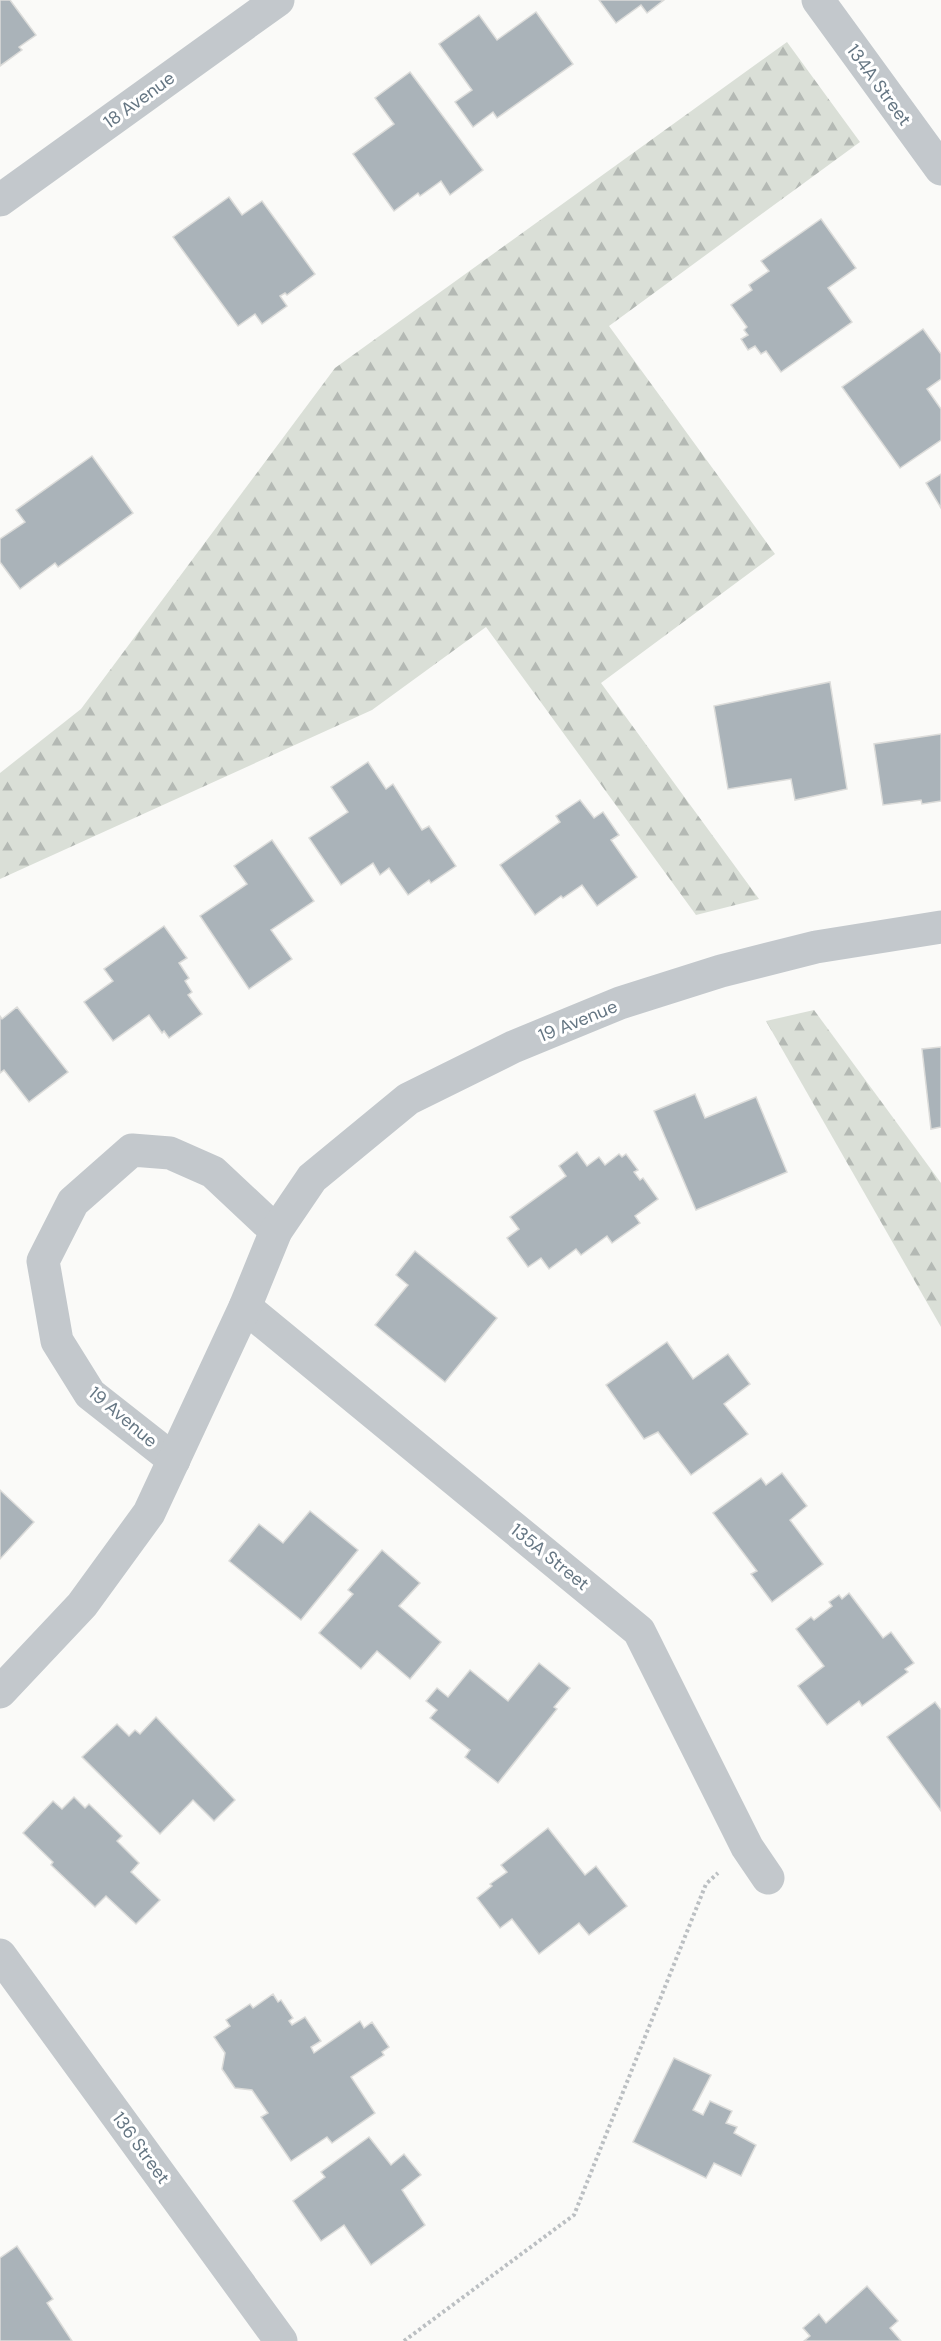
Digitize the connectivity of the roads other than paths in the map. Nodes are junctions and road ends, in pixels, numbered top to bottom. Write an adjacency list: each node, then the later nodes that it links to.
1 (278, 0): 4 (street, 18 Avenue)
2 (818, 0): 3 (street, 134A Street)
3 (941, 169)
4 (0, 200)
5 (941, 927): 6 (street, 19 Avenue)
6 (276, 1231): 7 (street, 19 Avenue); 8 (street, 19 Avenue)
7 (245, 1307): 8 (street, 19 Avenue); 10 (street, 135A Street)
8 (174, 1460): 9 (street, 19 Avenue)
9 (0, 1692)
10 (768, 1878)
11 (0, 1955): 12 (street, 136 Street)
12 (281, 2341)

